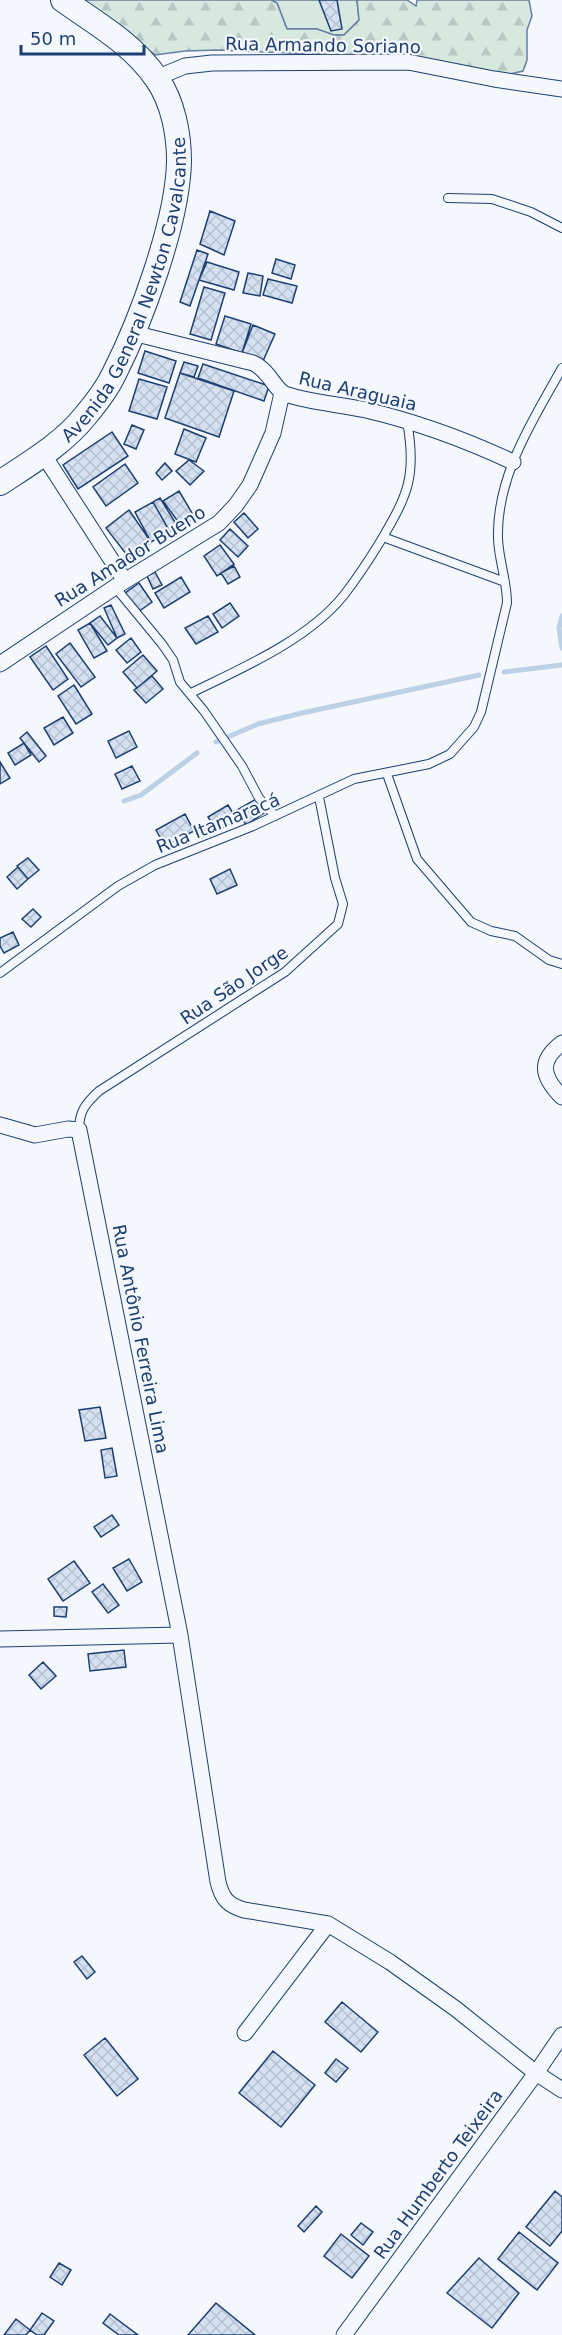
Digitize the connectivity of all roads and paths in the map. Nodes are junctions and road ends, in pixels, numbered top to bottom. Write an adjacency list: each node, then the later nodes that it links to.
1 (63, 0): 2 (main road, Avenida General Newton Cavalcante)
2 (156, 78): 3 (street, Rua Armando Soriano); 6 (main road, Avenida General Newton Cavalcante)
3 (562, 89)
4 (448, 198): 5 (lane)
5 (562, 228)
6 (133, 333): 8 (street, Rua Araguaia); 10 (main road, Avenida General Newton Cavalcante)
7 (562, 368): 11 (lane)
8 (282, 393): 9 (street, Rua Araguaia); 15 (street, Rua Amador Bueno)
9 (407, 421): 11 (street, Rua Araguaia); 13 (lane)
10 (43, 454): 12 (main road, Avenida General Newton Cavalcante); 15 (street)
11 (513, 462): 14 (lane)
12 (0, 483)
13 (383, 537): 14 (lane); 17 (lane)
14 (506, 582): 18 (lane, Rua Itamaracá)
15 (120, 584): 16 (street, Rua Amador Bueno); 17 (lane)
16 (0, 664)
17 (191, 693): 20 (lane)
18 (387, 774): 19 (lane, Rua Itamaracá); 21 (lane)
19 (319, 796): 20 (lane, Rua Itamaracá); 26 (lane, Rua São Jorge)
20 (275, 816): 22 (lane, Rua Itamaracá)
21 (562, 964)
22 (0, 973)
23 (562, 1042): 24 (street)
24 (559, 1094)
25 (0, 1125): 26 (street)
26 (79, 1130): 27 (street, Rua Antônio Ferreira Lima)
27 (180, 1635): 28 (street); 29 (street, Rua Antônio Ferreira Lima)
28 (0, 1639)
29 (328, 1924): 30 (street); 32 (street)
30 (245, 2033)
31 (562, 2035): 32 (street, Rua Humberto Teixeira)
32 (536, 2073): 33 (street); 34 (street, Rua Humberto Teixeira)
33 (562, 2090)
34 (344, 2335)

